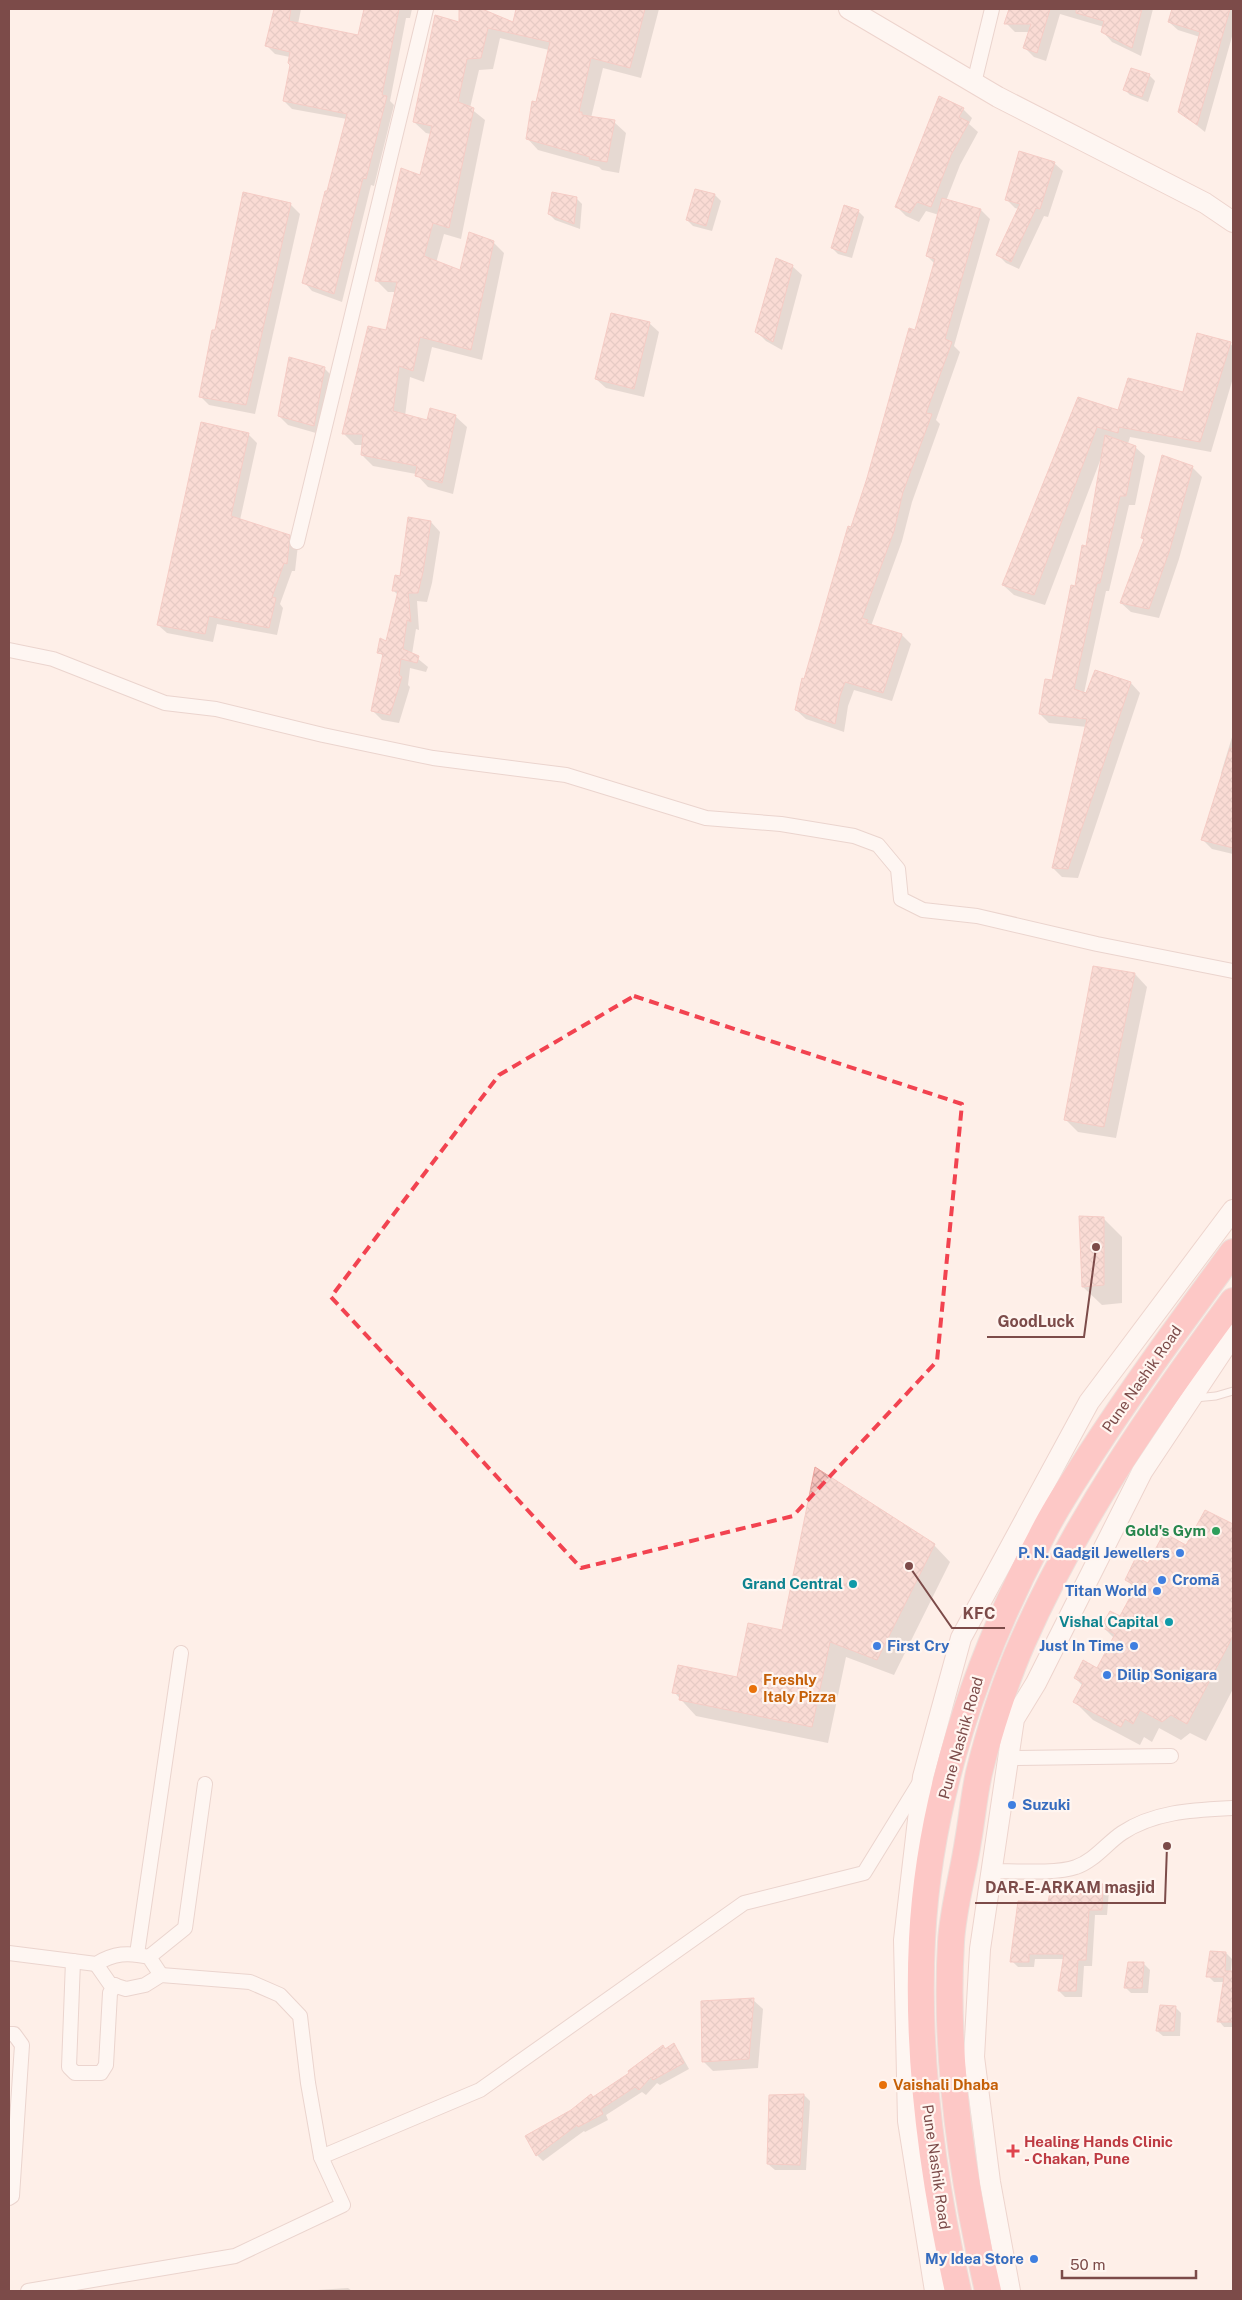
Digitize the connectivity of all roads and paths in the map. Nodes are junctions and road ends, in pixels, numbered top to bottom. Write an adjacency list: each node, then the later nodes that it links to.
1 (426, 9): 6 (street)
2 (849, 9): 4 (street)
3 (992, 9): 4 (street)
4 (974, 83): 5 (street)
5 (1233, 222)
6 (297, 542)
7 (9, 650): 8 (street)
8 (1233, 971)
9 (1233, 1210): 18 (street)
10 (1233, 1252): 33 (highway, Pune Nashik Road)
11 (1233, 1301): 34 (highway, Pune Nashik Road)
12 (1233, 1335): 14 (street)
13 (1233, 1392): 14 (lane)
14 (1192, 1398): 17 (street)
15 (181, 1653): 23 (street)
16 (1171, 1756): 17 (street)
17 (1008, 1758): 21 (street)
18 (923, 1777): 29 (street); 32 (street)
19 (205, 1784): 23 (street)
20 (1233, 1808): 21 (street)
21 (992, 1871): 35 (street)
22 (9, 1953): 24 (street)
23 (143, 1956): 25 (street); 26 (street)
24 (73, 1961): 25 (street); 27 (street)
25 (96, 1964): 27 (street)
26 (162, 1975): 27 (street); 29 (street)
27 (115, 1986)
28 (9, 2034): 30 (street)
29 (321, 2157): 31 (street)
30 (9, 2198)
31 (28, 2291)
32 (936, 2291)
33 (958, 2291)
34 (988, 2291)
35 (1010, 2291)

